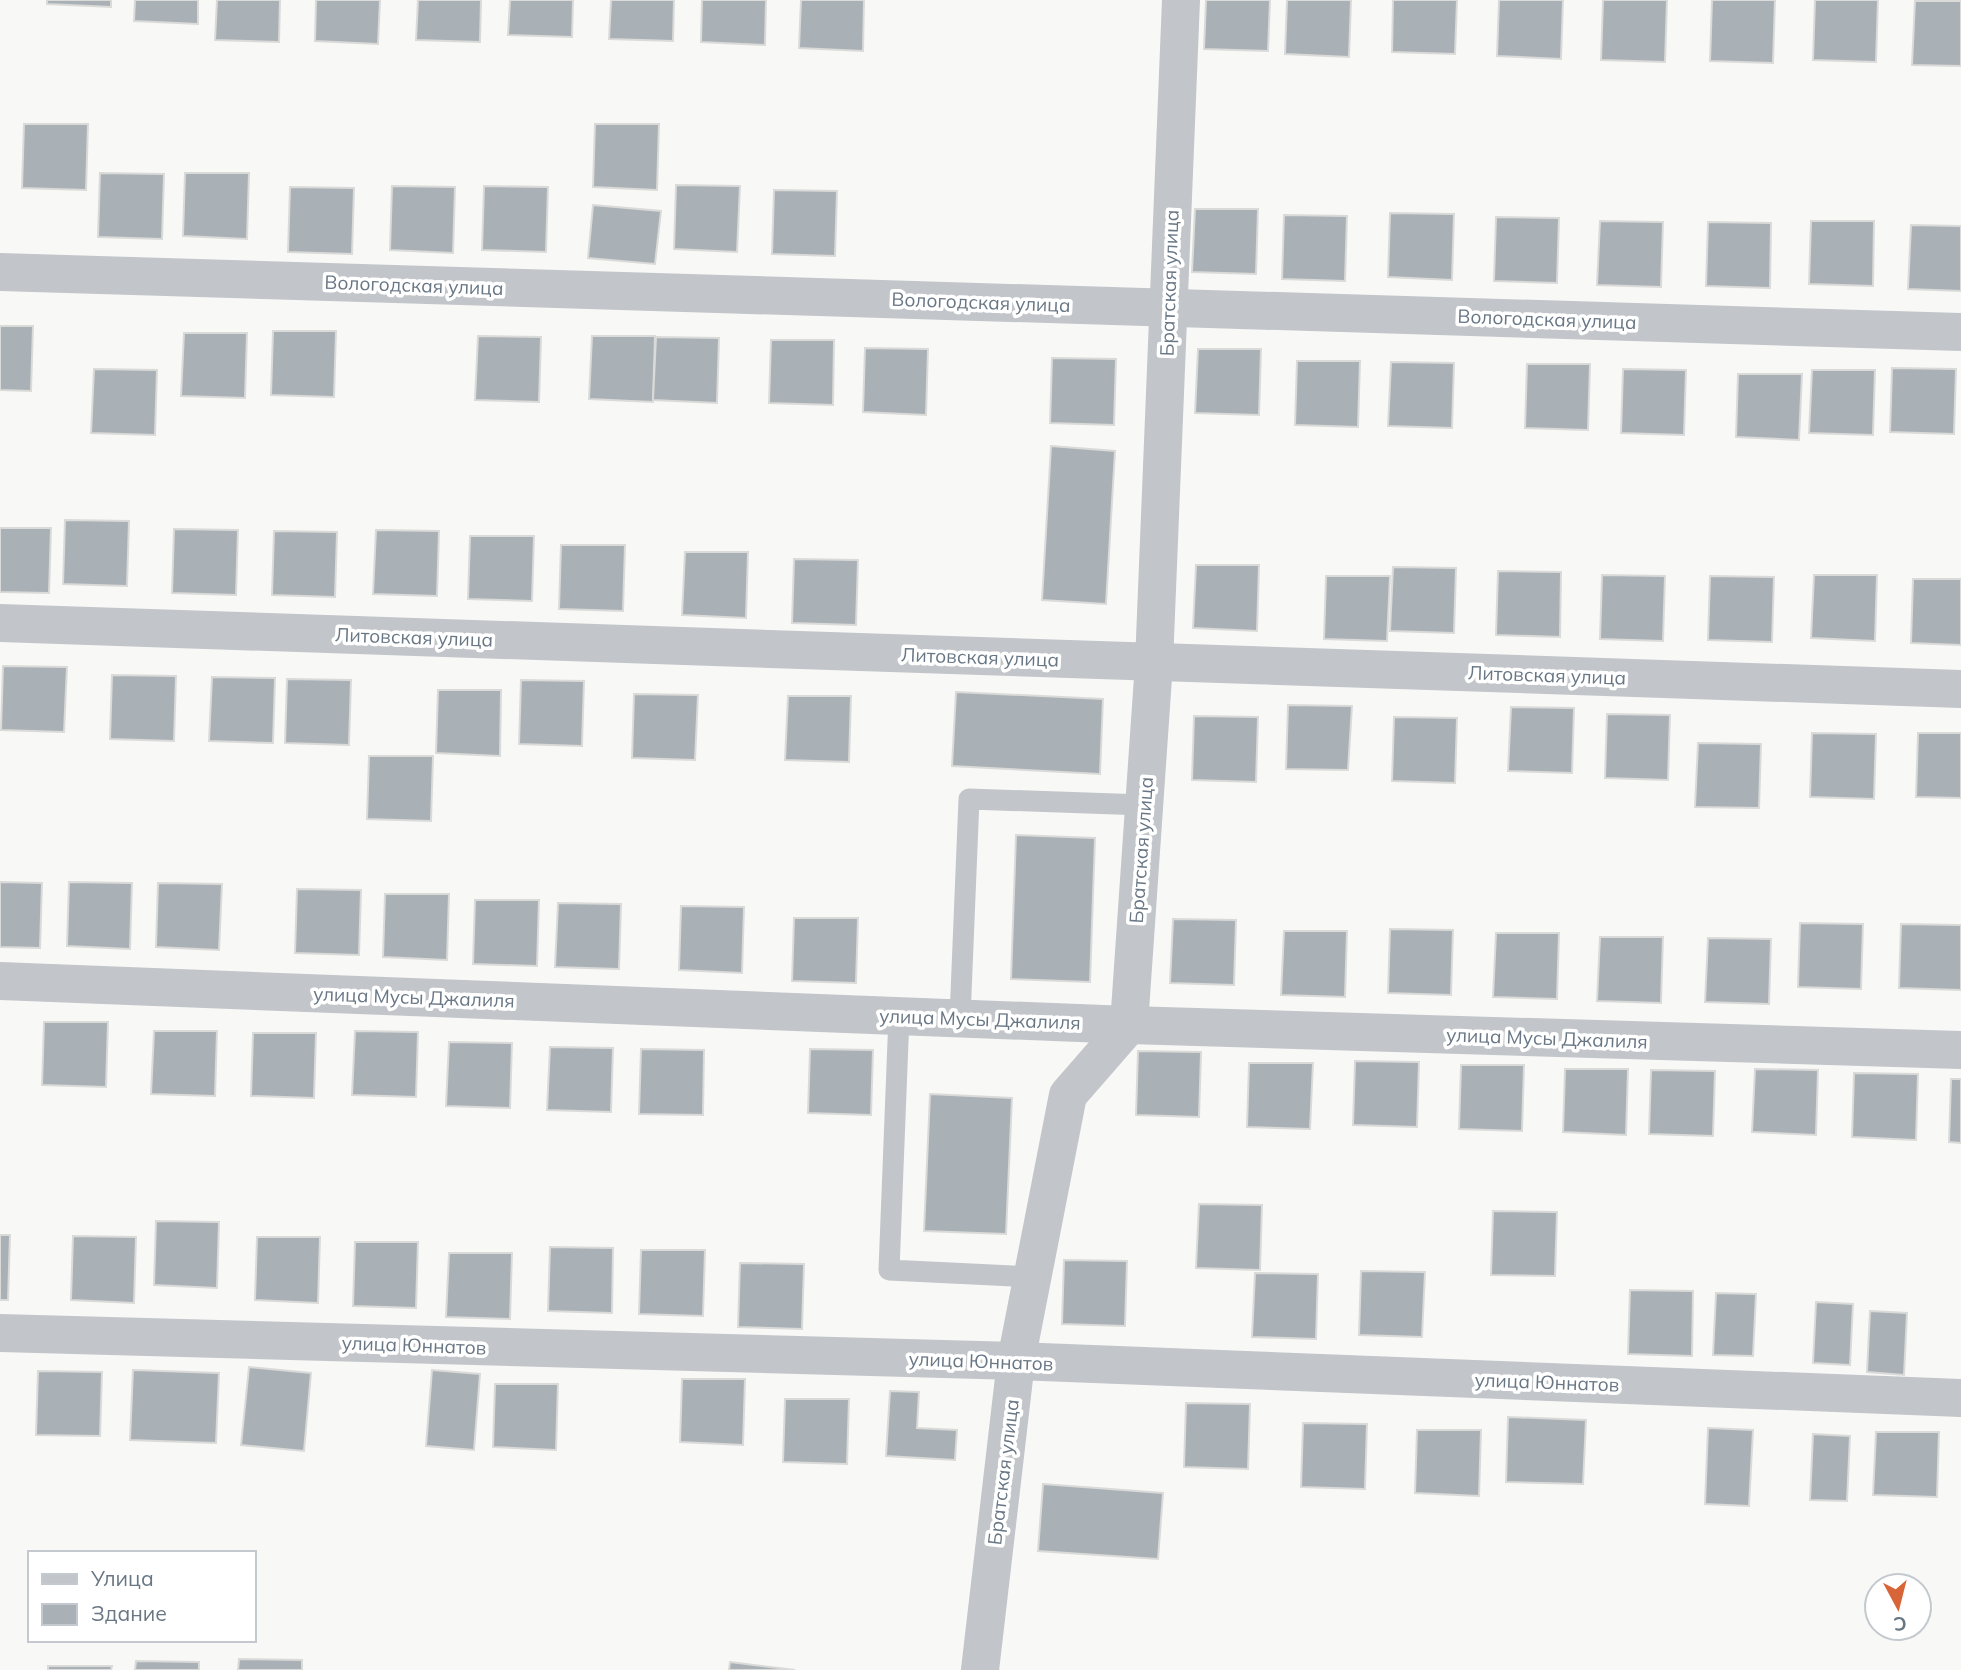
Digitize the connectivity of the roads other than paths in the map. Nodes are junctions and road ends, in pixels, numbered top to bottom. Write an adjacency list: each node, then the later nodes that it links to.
1 (1181, 0): 3 (street, Братская улица)
2 (0, 272): 3 (street, Вологодская улица)
3 (1168, 308): 4 (street, Вологодская улица); 6 (street, Братская улица)
4 (1961, 332)
5 (0, 624): 6 (street, Литовская улица)
6 (1154, 663): 7 (street, Литовская улица); 8 (street, Братская улица)
7 (1961, 689)
8 (1144, 805): 11 (lane); 12 (street, Братская улица)
9 (0, 981): 10 (street, улица Мусы Джалиля)
10 (899, 1016): 11 (street, улица Мусы Джалиля); 14 (lane)
11 (960, 1018): 12 (street, улица Мусы Джалиля)
12 (1129, 1025): 13 (street, улица Мусы Джалиля); 14 (street, Братская улица)
13 (1961, 1050)
14 (1032, 1277): 16 (street, Братская улица)
15 (0, 1333): 16 (street, улица Юннатов)
16 (1016, 1361): 17 (street, улица Юннатов); 18 (street, Братская улица)
17 (1961, 1398)
18 (980, 1670)

